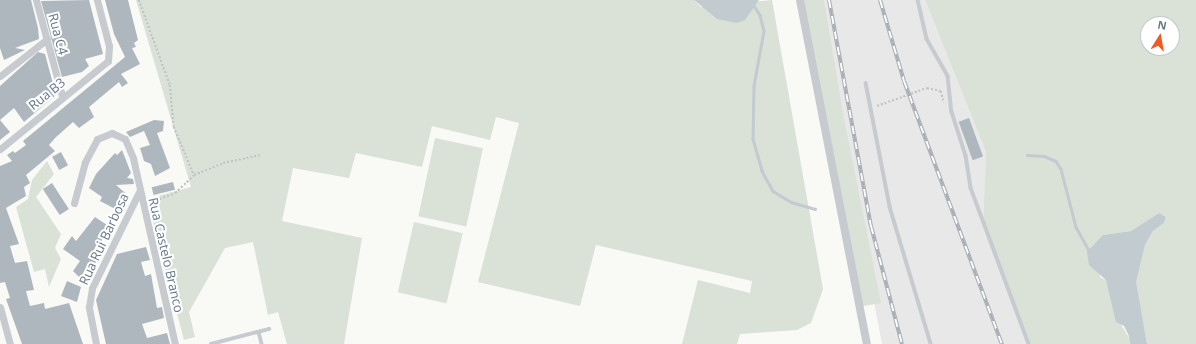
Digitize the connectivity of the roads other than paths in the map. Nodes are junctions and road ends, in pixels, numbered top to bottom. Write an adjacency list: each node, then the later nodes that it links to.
1 (36, 0): 5 (street, Rua C4)
2 (97, 0): 8 (street, Rua B3)
3 (800, 0): 21 (street)
4 (918, 0): 23 (lane)
5 (47, 39): 6 (street); 8 (street, Rua C4)
6 (0, 76)
7 (866, 83): 22 (lane)
8 (62, 96): 9 (street, Rua B3)
9 (0, 149)
10 (140, 192): 11 (street, Rua Castelo Branco); 17 (street, Rua Rui Barbosa); 18 (street, Rua Castelo Branco)
11 (74, 203)
12 (0, 307): 16 (street)
13 (269, 329): 14 (lane)
14 (259, 332): 15 (lane); 20 (lane)
15 (222, 343): 19 (lane)
16 (10, 344)
17 (96, 344)
18 (175, 344)
19 (211, 344)
20 (262, 344)
21 (867, 344)
22 (931, 344)
23 (1029, 344)

